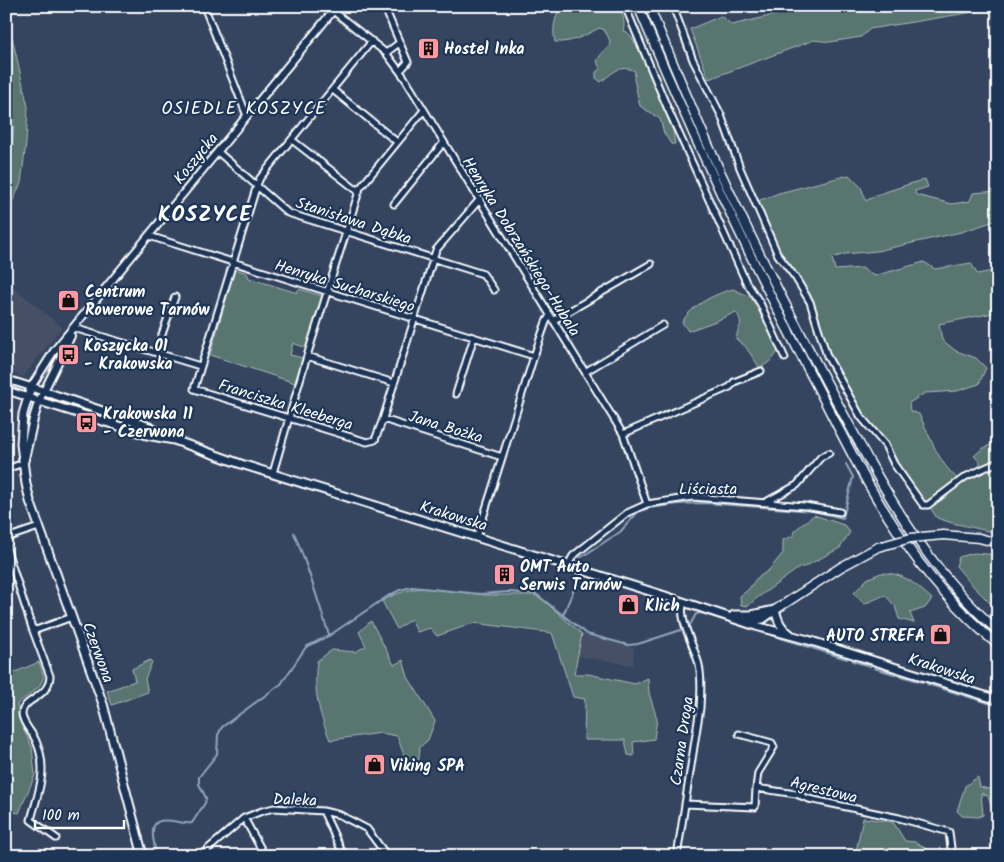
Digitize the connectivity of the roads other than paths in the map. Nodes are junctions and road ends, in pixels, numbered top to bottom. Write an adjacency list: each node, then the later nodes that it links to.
1 (204, 6): 15 (street)
2 (327, 6): 8 (street, Henryka Dobrzańskiego-Hubala)
3 (384, 6): 10 (street)
4 (625, 6): 41 (street)
5 (638, 6): 81 (main road)
6 (649, 6): 78 (main road)
7 (672, 6): 60 (street)
8 (335, 8): 9 (street, Henryka Dobrzańskiego-Hubala); 15 (street, Koszycka)
9 (372, 41): 11 (street, Henryka Dobrzańskiego-Hubala); 13 (street, Franciszka Kleeberga)
10 (399, 43): 11 (street); 12 (street)
11 (386, 54): 12 (street, Henryka Dobrzańskiego-Hubala)
12 (400, 71): 14 (street, Henryka Dobrzańskiego-Hubala)
13 (333, 90): 16 (street, Franciszka Kleeberga); 17 (street)
14 (424, 110): 17 (street); 18 (street, Henryka Dobrzańskiego-Hubala)
15 (247, 116): 19 (street, Koszycka)
16 (292, 140): 20 (street, Franciszka Kleeberga); 21 (street)
17 (397, 142): 21 (street)
18 (444, 142): 22 (street, Henryka Dobrzańskiego-Hubala); 23 (street)
19 (218, 152): 20 (street, Stanisława Dąbka); 25 (street, Koszycka)
20 (257, 185): 24 (street, Stanisława Dąbka); 27 (street, Franciszka Kleeberga)
21 (359, 192): 24 (street)
22 (480, 199): 26 (street, Franciszka Kleeberga); 32 (street, Henryka Dobrzańskiego-Hubala)
23 (394, 204)
24 (346, 231): 26 (street, Stanisława Dąbka); 30 (street)
25 (149, 236): 27 (street, Henryka Sucharskiego); 36 (street, Koszycka)
26 (433, 257): 29 (street, Stanisława Dąbka); 33 (street, Franciszka Kleeberga)
27 (233, 263): 30 (street, Henryka Sucharskiego); 42 (street, Franciszka Kleeberga)
28 (650, 264): 34 (street)
29 (494, 290)
30 (328, 292): 33 (street, Henryka Sucharskiego); 39 (street)
31 (175, 297): 38 (street)
32 (550, 315): 34 (street, Henryka Dobrzańskiego-Hubala); 40 (street)
33 (414, 319): 37 (street, Henryka Sucharskiego); 46 (street, Franciszka Kleeberga)
34 (554, 320): 44 (street, Henryka Dobrzańskiego-Hubala)
35 (664, 325): 44 (street)
36 (74, 328): 38 (street); 47 (street, Koszycka); 49 (street, Koszycka)
37 (474, 337): 40 (street, Henryka Sucharskiego); 50 (street)
38 (158, 353): 42 (street)
39 (307, 356): 46 (street); 53 (street)
40 (534, 356): 58 (street)
41 (785, 358)
42 (200, 366): 53 (street, Franciszka Kleeberga)
43 (761, 371): 55 (street)
44 (585, 372): 55 (street, Henryka Dobrzańskiego-Hubala)
45 (6, 379): 47 (street, Krakowska)
46 (394, 383): 54 (street, Franciszka Kleeberga)
47 (31, 387): 49 (main road, Krakowska); 51 (main road)
48 (6, 390): 51 (street, Krakowska)
49 (43, 391): 52 (street); 56 (main road, Krakowska)
50 (456, 394)
51 (28, 396): 52 (street, Krakowska); 59 (main road, Czerwona)
52 (39, 400): 56 (main road, Krakowska); 59 (main road, Czerwona)
53 (288, 418): 54 (street, Franciszka Kleeberga); 62 (street)
54 (383, 419): 58 (street, Jana Bożka)
55 (623, 434): 64 (street, Henryka Dobrzańskiego-Hubala)
56 (174, 440): 62 (main road, Krakowska)
57 (829, 453): 63 (street)
58 (502, 457): 67 (street)
59 (24, 462): 61 (street); 66 (main road, Czerwona)
60 (998, 462)
61 (6, 469)
62 (273, 473): 67 (main road, Krakowska)
63 (766, 503): 64 (street, Liściasta); 65 (street, Liściasta)
64 (647, 504): 71 (street, Liściasta)
65 (840, 512)
66 (39, 527): 68 (street); 75 (main road, Czerwona)
67 (477, 537): 71 (main road, Krakowska)
68 (6, 538)
69 (998, 543): 73 (main road, bridge)
70 (6, 547): 77 (street)
71 (568, 565): 72 (main road, Krakowska)
72 (684, 602): 74 (main road, Krakowska); 85 (street, Czarna Droga)
73 (775, 610): 74 (main road, Krakowska); 76 (main road); 79 (main road); 80 (main road)
74 (726, 615): 76 (main road, Krakowska)
75 (72, 617): 77 (street); 89 (main road, Czerwona)
76 (745, 621): 79 (main road, Krakowska)
77 (32, 628): 88 (street)
78 (998, 631)
79 (782, 633): 80 (main road, Krakowska)
80 (792, 635): 82 (main road, Krakowska)
81 (998, 645)
82 (998, 700)
83 (739, 734): 84 (street)
84 (756, 788): 85 (street); 95 (street, Agrestowa)
85 (685, 804): 94 (street, Czarna Droga)
86 (323, 810): 87 (street, Daleka); 92 (street, Daleka); 93 (street)
87 (244, 818): 90 (street, Daleka); 91 (street)
88 (56, 838)
89 (143, 854)
90 (204, 856)
91 (265, 856)
92 (344, 856)
93 (387, 856)
94 (677, 856)
95 (952, 856)

